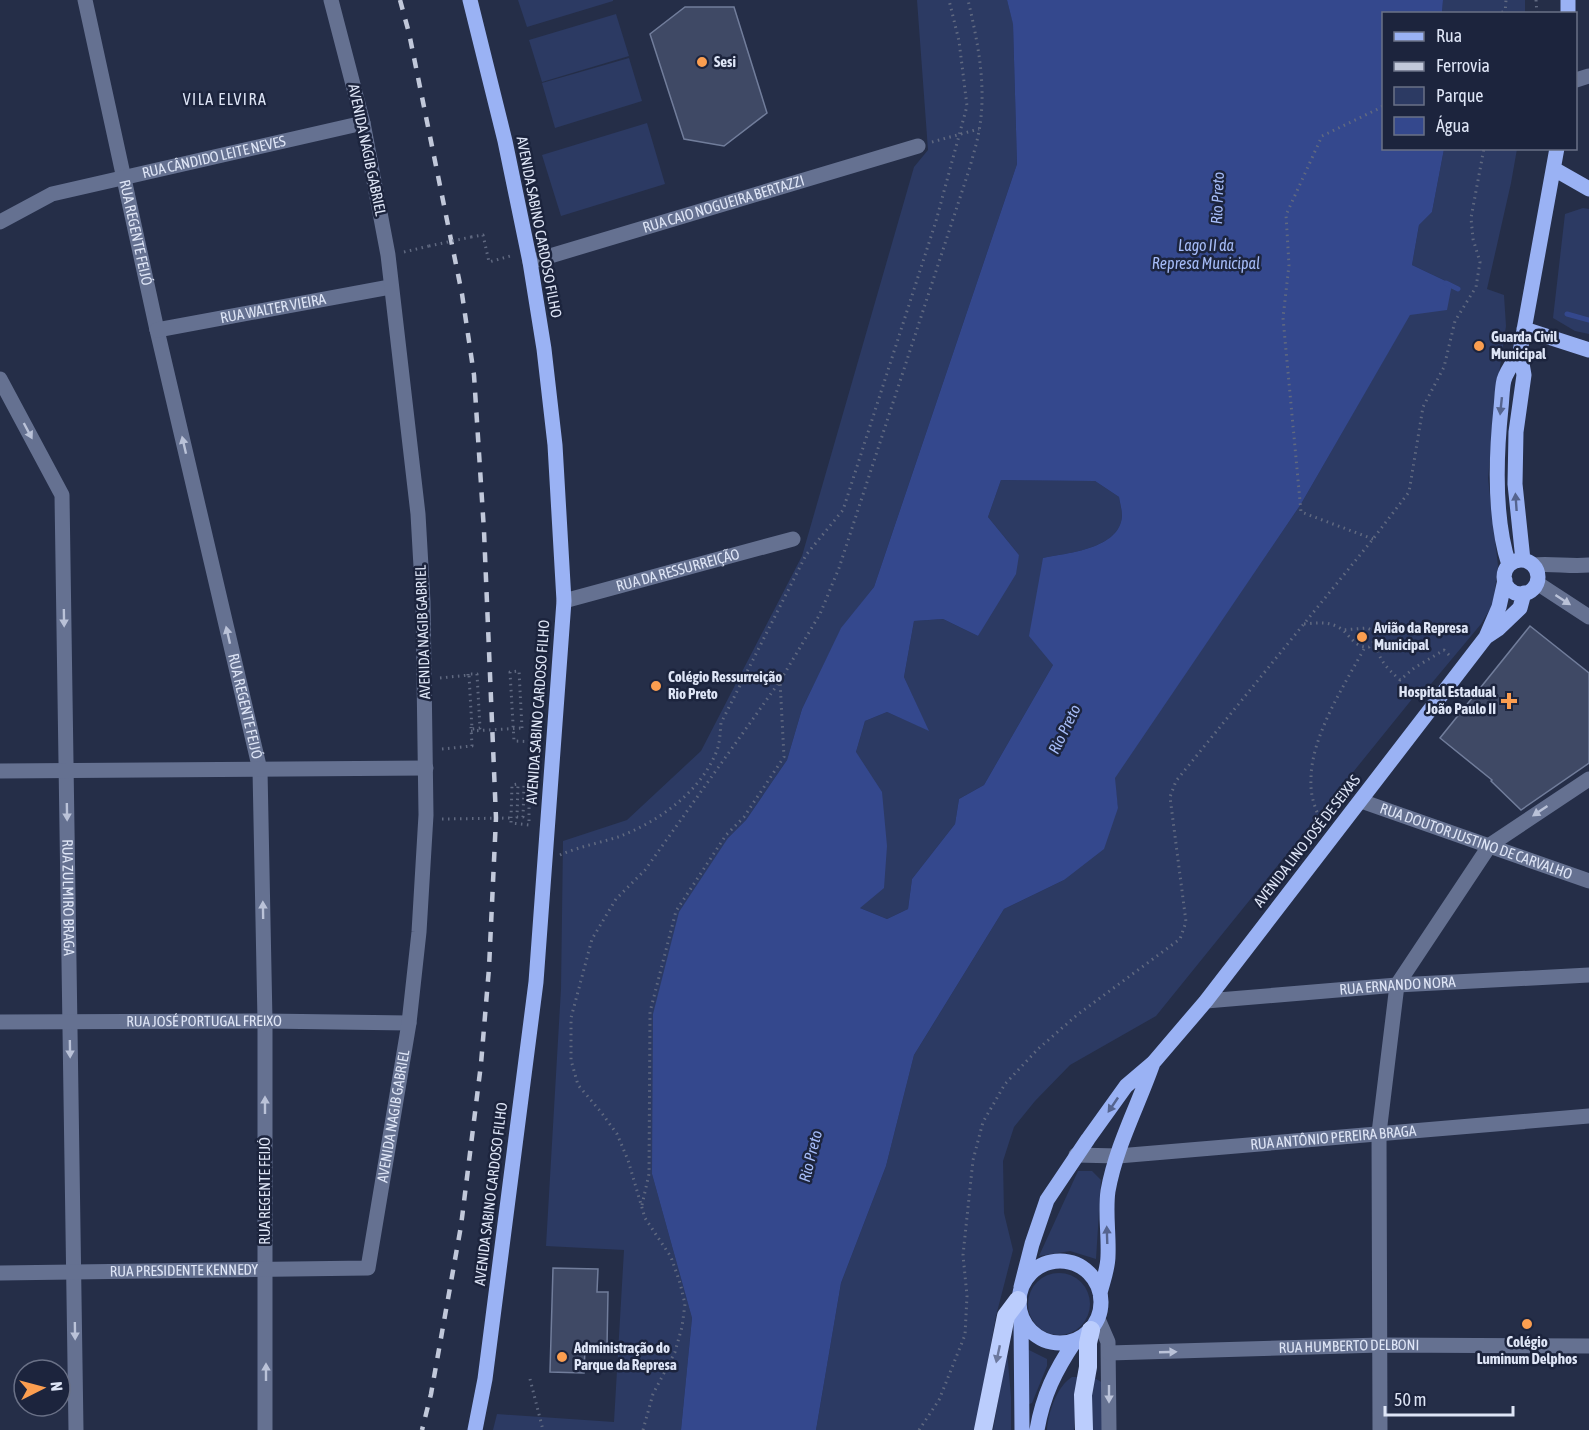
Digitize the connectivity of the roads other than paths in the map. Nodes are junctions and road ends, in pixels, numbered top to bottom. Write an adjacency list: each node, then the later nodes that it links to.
1 (85, 0): 8 (street, RUA REGENTE FEIJÓ)
2 (331, 0): 4 (street, AVENIDA NAGIB GABRIEL)
3 (470, 0): 11 (main road, AVENIDA SABINO CARDOSO FILHO)
4 (363, 123): 8 (street, RUA CÂNDIDO LEITE NEVES); 12 (street, AVENIDA NAGIB GABRIEL)
5 (918, 146): 11 (street, RUA CAIO NOGUEIRA BERTAZZI)
6 (1557, 150): 7 (main road, AVENIDA LINO JOSÉ DE SEIXAS)
7 (1554, 170): 9 (main road); 13 (main road, AVENIDA LINO JOSÉ DE SEIXAS)
8 (123, 177): 10 (street, RUA CÂNDIDO LEITE NEVES); 14 (street, RUA REGENTE FEIJÓ)
9 (1589, 189)
10 (0, 222)
11 (528, 257): 22 (main road, AVENIDA SABINO CARDOSO FILHO)
12 (390, 287): 14 (street, RUA WALTER VIEIRA); 25 (street, AVENIDA NAGIB GABRIEL)
13 (1524, 329): 15 (main road); 20 (main road, AVENIDA LINO JOSÉ DE SEIXAS)
14 (157, 330): 27 (street, RUA REGENTE FEIJÓ, one-way to 14)
15 (1589, 350)
16 (0, 380): 17 (street, RUA ZULMIRO BRAGA)
17 (5, 401): 26 (street, RUA ZULMIRO BRAGA, one-way to 26)
18 (793, 539): 22 (street, RUA DA RESSURREIÇÃO)
19 (1589, 565): 20 (street)
20 (1524, 572): 21 (main road); 21 (main road); 23 (street, one-way to 23); 24 (main road, AVENIDA LINO JOSÉ DE SEIXAS)
21 (1524, 593): 24 (main road, AVENIDA LINO JOSÉ DE SEIXAS)
22 (564, 601): 58 (main road, AVENIDA SABINO CARDOSO FILHO)
23 (1589, 617)
24 (1486, 638): 30 (main road, AVENIDA LINO JOSÉ DE SEIXAS)
25 (426, 768): 27 (street); 39 (street, AVENIDA NAGIB GABRIEL)
26 (66, 770): 27 (street); 28 (street); 38 (street, RUA ZULMIRO BRAGA, one-way to 38)
27 (260, 770): 36 (street, RUA REGENTE FEIJÓ, one-way to 27)
28 (0, 771)
29 (1589, 778): 31 (street, one-way to 31)
30 (1361, 801): 31 (street, RUA DOUTOR JUSTINO DE CARVALHO); 35 (main road, AVENIDA LINO JOSÉ DE SEIXAS)
31 (1490, 845): 32 (street, RUA DOUTOR JUSTINO DE CARVALHO); 34 (street)
32 (1589, 881)
33 (1589, 975): 34 (street, RUA ERNANDO NORA)
34 (1397, 985): 35 (street, RUA ERNANDO NORA); 42 (street)
35 (1206, 1001): 40 (main road, AVENIDA LINO JOSÉ DE SEIXAS)
36 (265, 1021): 38 (street, RUA JOSÉ PORTUGAL FREIXO); 39 (street, RUA JOSÉ PORTUGAL FREIXO); 45 (street, RUA REGENTE FEIJÓ, one-way to 36)
37 (0, 1022): 38 (street, RUA JOSÉ PORTUGAL FREIXO)
38 (70, 1022): 47 (street, RUA ZULMIRO BRAGA, one-way to 47)
39 (410, 1023): 46 (street, AVENIDA NAGIB GABRIEL)
40 (1153, 1063): 43 (main road, AVENIDA LINO JOSÉ DE SEIXAS, one-way to 43); 44 (main road, AVENIDA LINO JOSÉ DE SEIXAS)
41 (1589, 1116): 42 (street, RUA ANTÔNIO PEREIRA BRAGA)
42 (1378, 1133): 44 (street, RUA ANTÔNIO PEREIRA BRAGA); 53 (street)
43 (1076, 1155): 44 (street, RUA ANTÔNIO PEREIRA BRAGA); 50 (main road, AVENIDA LINO JOSÉ DE SEIXAS)
44 (1118, 1156): 49 (main road, AVENIDA LINO JOSÉ DE SEIXAS, one-way to 44)
45 (266, 1269): 46 (street, RUA PRESIDENTE KENNEDY); 47 (street, RUA PRESIDENTE KENNEDY); 57 (street, RUA REGENTE FEIJÓ, one-way to 45)
46 (368, 1269)
47 (74, 1272): 48 (street, RUA PRESIDENTE KENNEDY); 56 (street, RUA ZULMIRO BRAGA, one-way to 56)
48 (0, 1273)
49 (1100, 1293): 50 (main road); 51 (main road)
50 (1020, 1302): 52 (main road); 59 (highway, one-way to 59); 60 (main road, AVENIDA LINO JOSÉ DE SEIXAS)
51 (1095, 1324): 52 (main road); 55 (street); 62 (highway)
52 (1075, 1341): 61 (main road)
53 (1380, 1345): 54 (street, RUA HUMBERTO DELBONI); 55 (street, RUA HUMBERTO DELBONI, one-way to 53); 64 (street)
54 (1589, 1346)
55 (1109, 1353): 63 (street, one-way to 63)
56 (76, 1430)
57 (265, 1430)
58 (475, 1430)
59 (983, 1430)
60 (1022, 1430)
61 (1037, 1430)
62 (1084, 1430)
63 (1109, 1430)
64 (1380, 1430)

